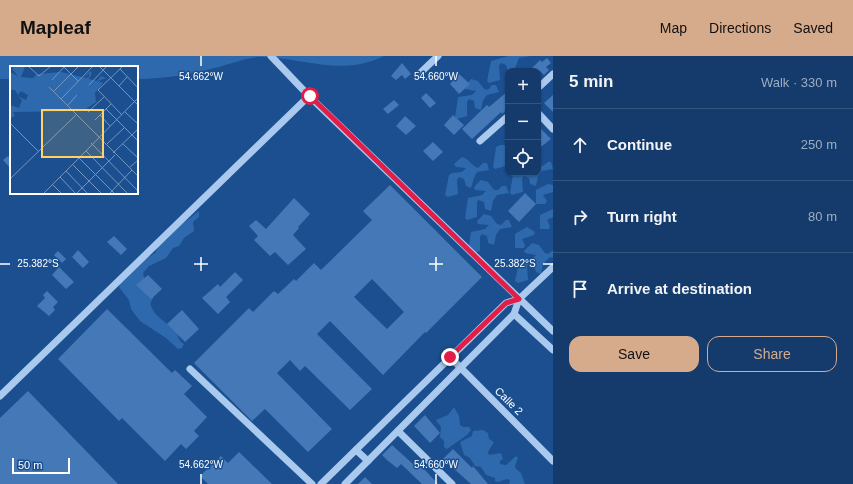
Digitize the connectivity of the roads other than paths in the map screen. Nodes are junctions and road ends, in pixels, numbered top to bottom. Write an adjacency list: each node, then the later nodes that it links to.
1 (271, 56): 6 (street)
2 (438, 56): 4 (street)
3 (553, 74): 5 (street)
4 (418, 75)
5 (541, 85)
6 (310, 96): 12 (street); 19 (street)
7 (541, 116): 9 (street)
8 (505, 119): 10 (street)
9 (553, 128)
10 (480, 142)
11 (553, 267): 12 (street)
12 (519, 299): 13 (street); 14 (street); 16 (street)
13 (514, 314): 15 (street); 18 (street)
14 (553, 331)
15 (553, 350)
16 (450, 357): 18 (street, Calle 2); 21 (street)
17 (190, 368): 24 (street)
18 (462, 368): 20 (street); 23 (street, Calle 2)
19 (0, 396)
20 (398, 431): 22 (street); 27 (street)
21 (356, 450): 22 (street); 25 (street)
22 (368, 461): 26 (street)
23 (553, 461)
24 (312, 484)
25 (321, 484)
26 (345, 484)
27 (452, 484)

